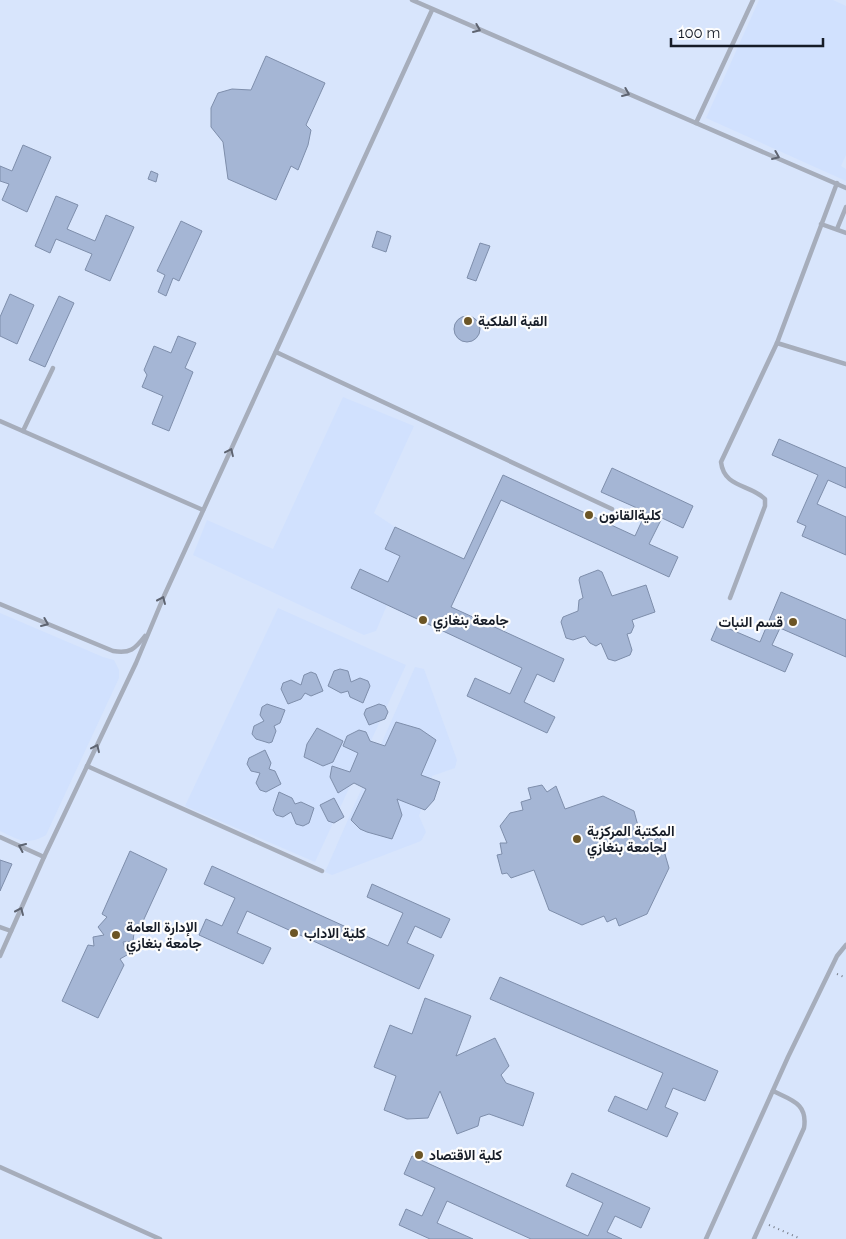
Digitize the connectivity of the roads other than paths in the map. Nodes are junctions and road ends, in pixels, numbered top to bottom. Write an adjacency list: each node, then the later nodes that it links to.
1 (412, 0): 3 (lane)
2 (753, 0): 4 (lane)
3 (432, 10): 4 (lane, one-way to 4); 12 (lane)
4 (696, 123): 5 (lane, one-way to 5)
5 (836, 183): 6 (lane); 8 (lane)
6 (846, 188)
7 (846, 207): 9 (lane)
8 (822, 224): 9 (lane); 11 (lane)
9 (837, 229): 10 (lane)
10 (846, 234)
11 (777, 342): 13 (lane); 19 (lane)
12 (276, 352): 17 (lane); 18 (lane, one-way to 12)
13 (846, 364)
14 (53, 368): 16 (lane)
15 (0, 421): 16 (lane)
16 (23, 431): 18 (lane)
17 (612, 509)
18 (203, 510): 21 (lane, one-way to 18)
19 (730, 598)
20 (0, 604): 21 (lane, one-way to 21)
21 (149, 632): 22 (lane, one-way to 21)
22 (87, 766): 24 (lane); 25 (lane)
23 (0, 837): 24 (lane, one-way to 23)
24 (44, 857): 27 (lane, one-way to 24)
25 (322, 871)
26 (0, 927): 27 (lane)
27 (11, 931): 29 (lane)
28 (846, 945): 30 (lane)
29 (0, 956)
30 (773, 1091): 33 (lane); 34 (lane)
31 (0, 1167): 32 (lane)
32 (160, 1239)
33 (706, 1239)
34 (754, 1239)

